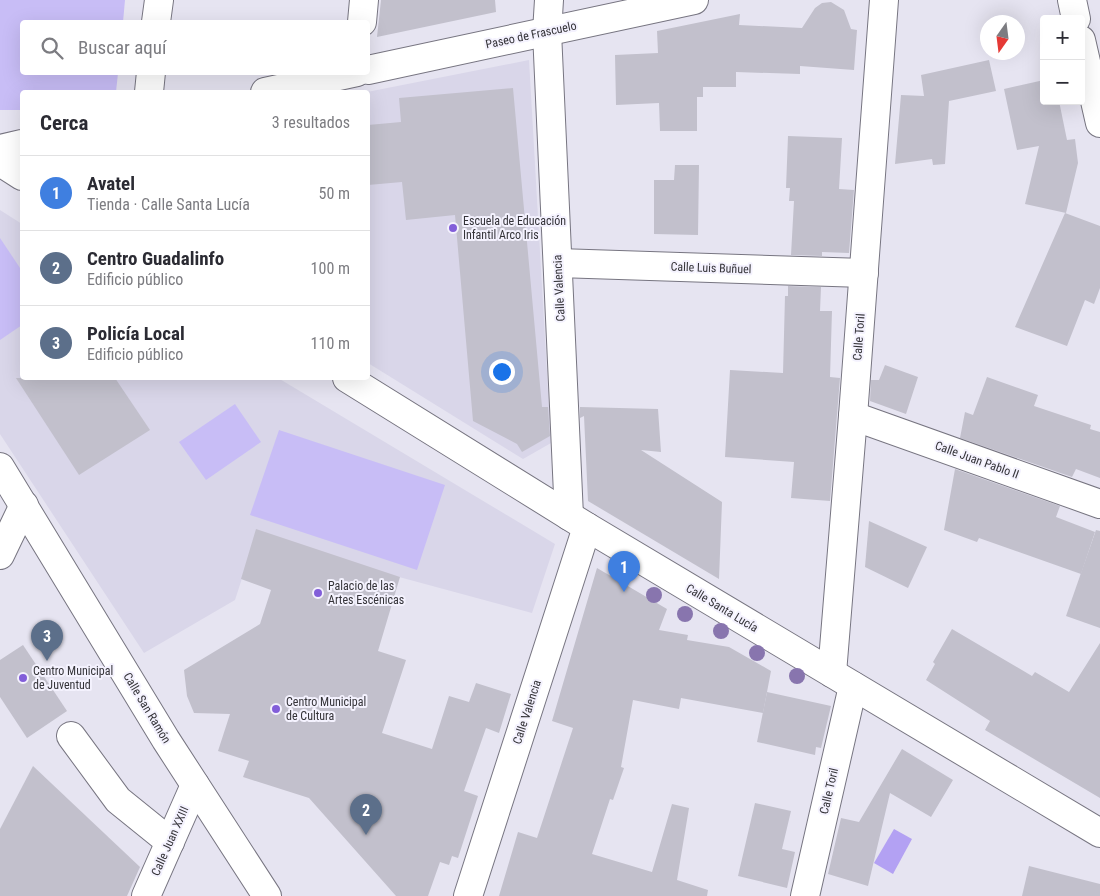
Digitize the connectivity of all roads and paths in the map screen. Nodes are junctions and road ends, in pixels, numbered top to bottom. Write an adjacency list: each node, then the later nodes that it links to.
1 (159, 0): 8 (street)
2 (364, 0): 9 (street)
3 (549, 0): 10 (street, Calle Valencia)
4 (694, 0): 10 (street, Paseo de Frascuelo)
5 (884, 0): 23 (street, Calle Toril)
6 (1072, 0): 7 (street)
7 (1075, 15)
8 (156, 20)
9 (362, 20)
10 (547, 32): 12 (street, Paseo de Frascuelo); 22 (street, Calle Valencia)
11 (1085, 57): 17 (street)
12 (370, 70)
13 (152, 75): 15 (street)
14 (343, 75): 16 (street)
15 (150, 90)
16 (274, 90)
17 (1100, 123)
18 (20, 144): 19 (street)
19 (0, 149)
20 (0, 162): 21 (street)
21 (20, 175)
22 (558, 264): 23 (street, Calle Luis Buñuel); 29 (street, Calle Valencia)
23 (864, 273): 25 (street, Calle Toril)
24 (350, 380): 29 (street, Calle Santa Lucía)
25 (853, 416): 27 (street, Calle Juan Pablo II); 31 (street, Calle Toril)
26 (0, 467): 28 (street, Calle San Ramón)
27 (1100, 504)
28 (24, 505): 30 (street); 33 (street, Calle San Ramón)
29 (578, 522): 31 (street, Calle Santa Lucía); 38 (street, Calle Valencia)
30 (0, 555)
31 (842, 679): 34 (street, Calle Santa Lucía); 39 (street, Calle Toril)
32 (71, 736): 35 (street)
33 (195, 785): 35 (street, Calle Juan XXIII); 37 (street, Calle San Ramón)
34 (1100, 833)
35 (170, 842): 36 (street, Calle Juan XXIII)
36 (146, 896)
37 (267, 896)
38 (468, 896)
39 (805, 896)

